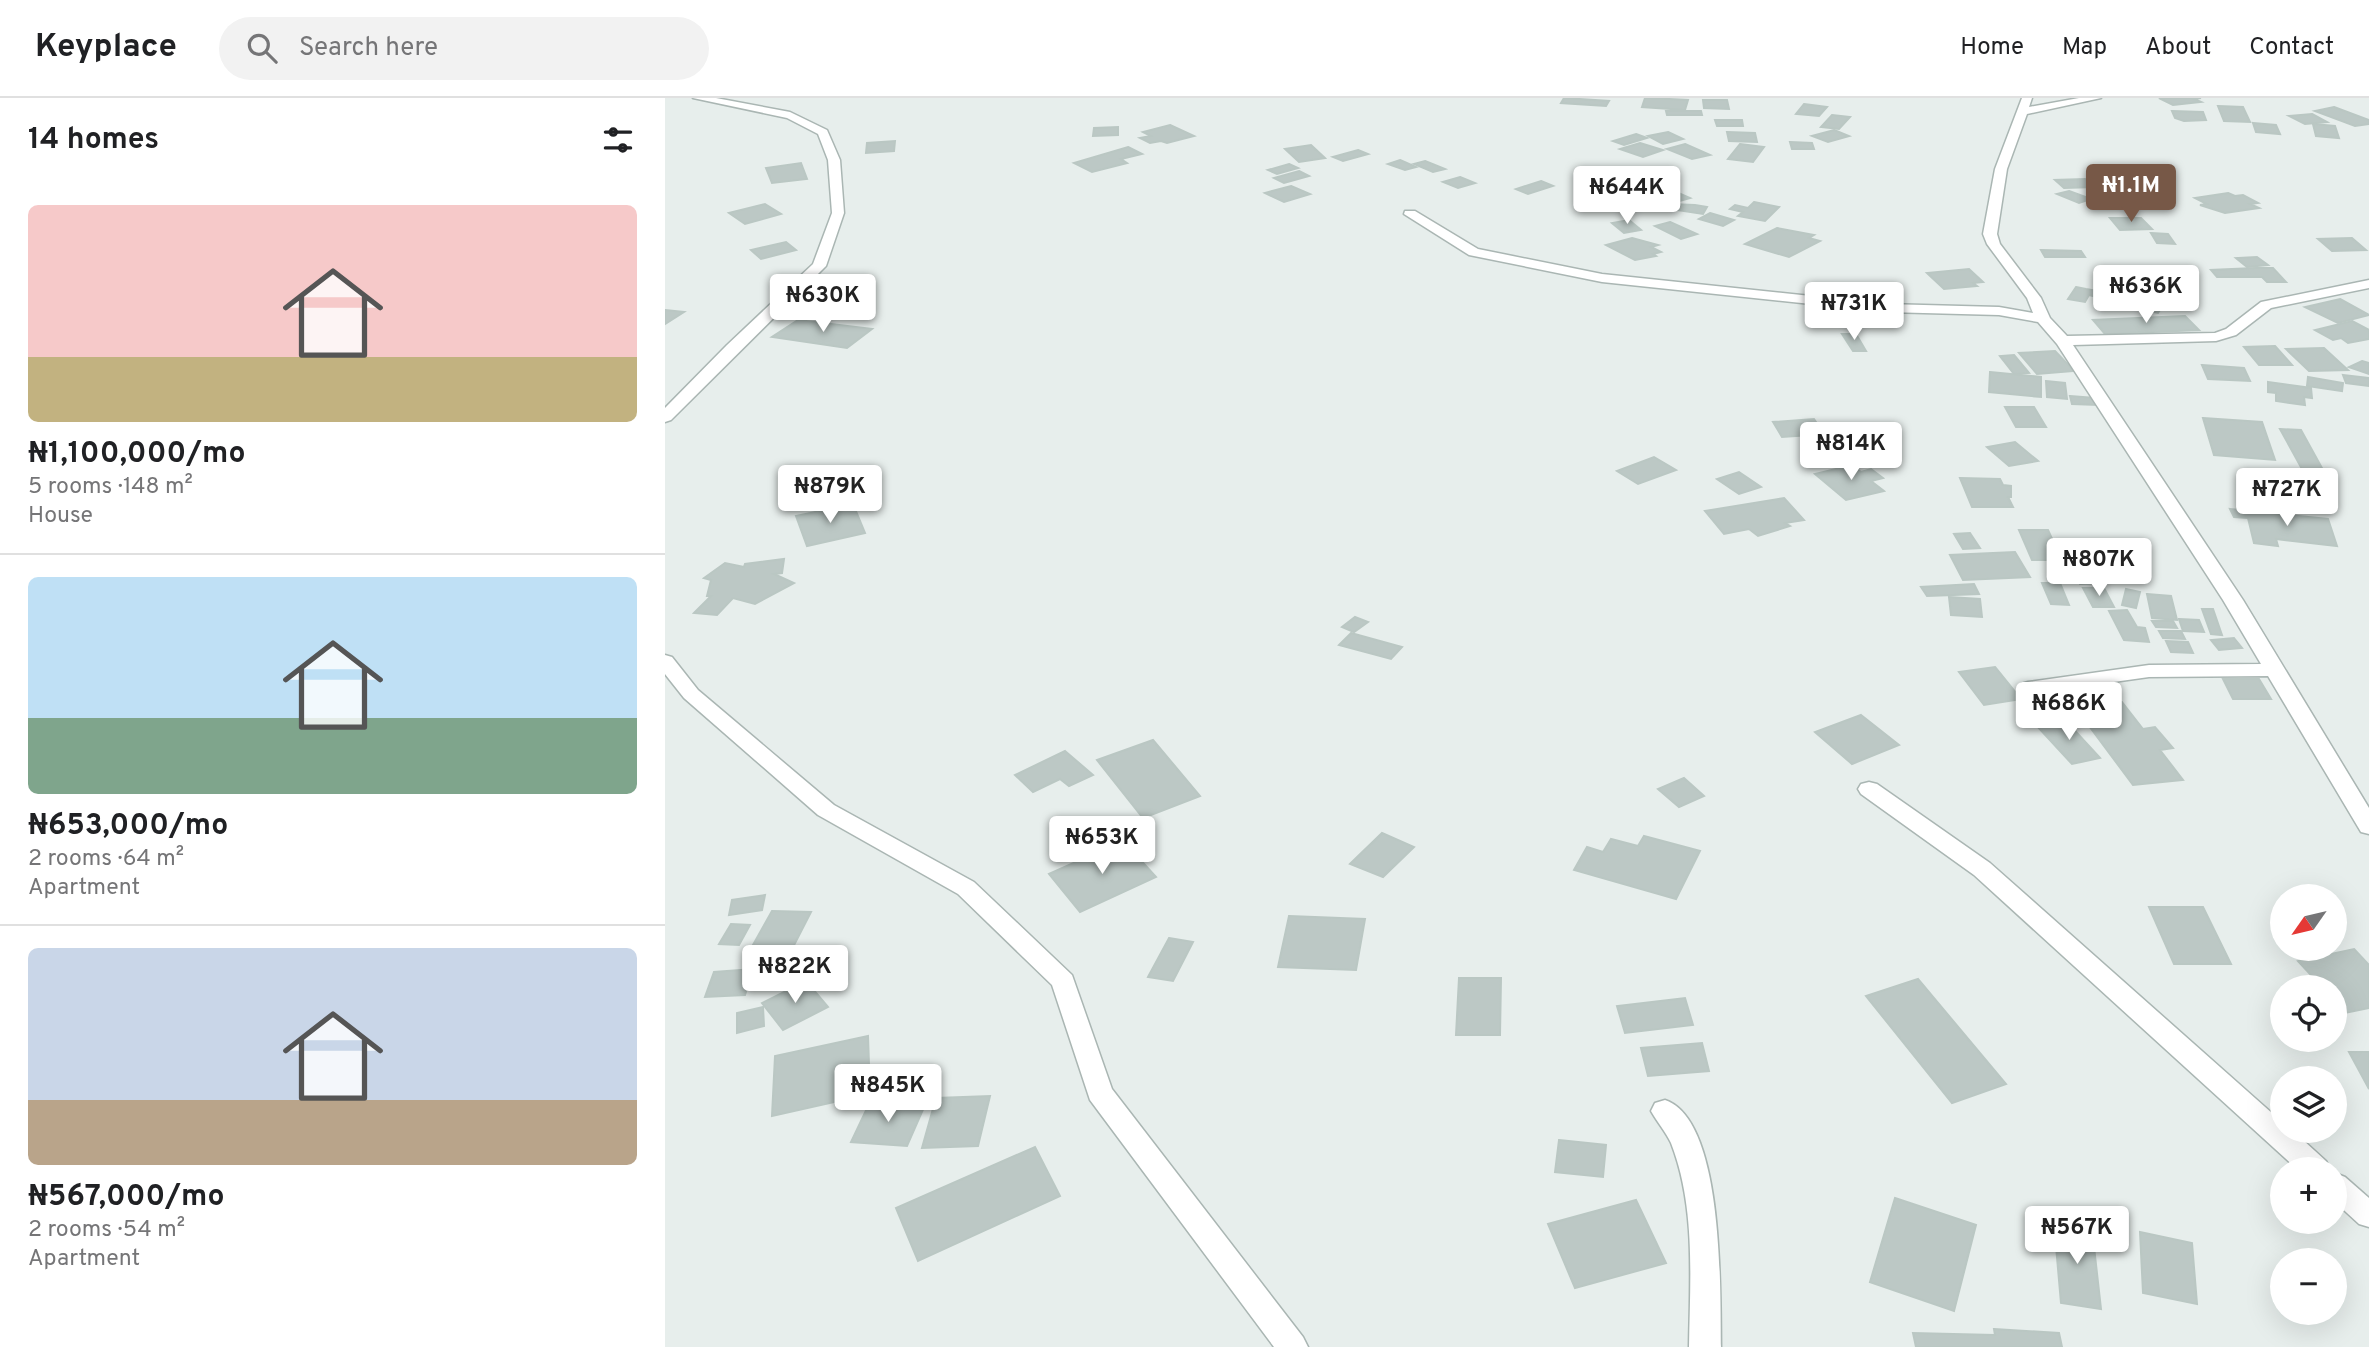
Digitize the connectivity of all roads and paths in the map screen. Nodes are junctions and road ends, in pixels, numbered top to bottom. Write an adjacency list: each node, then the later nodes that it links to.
1 (698, 98): 8 (street)
2 (2096, 98): 3 (street)
3 (2024, 105): 6 (street)
4 (1410, 214): 6 (street)
5 (2369, 284): 7 (street)
6 (2043, 319): 7 (street)
7 (2063, 341): 10 (street)
8 (665, 417)
9 (665, 661): 18 (street)
10 (2275, 670): 11 (street); 13 (street)
11 (2028, 688)
12 (1869, 789): 15 (street)
13 (2369, 827)
14 (1665, 1111): 19 (street)
15 (2303, 1157)
16 (2347, 1196): 17 (street)
17 (2369, 1215)
18 (1292, 1347)
19 (1705, 1347)

